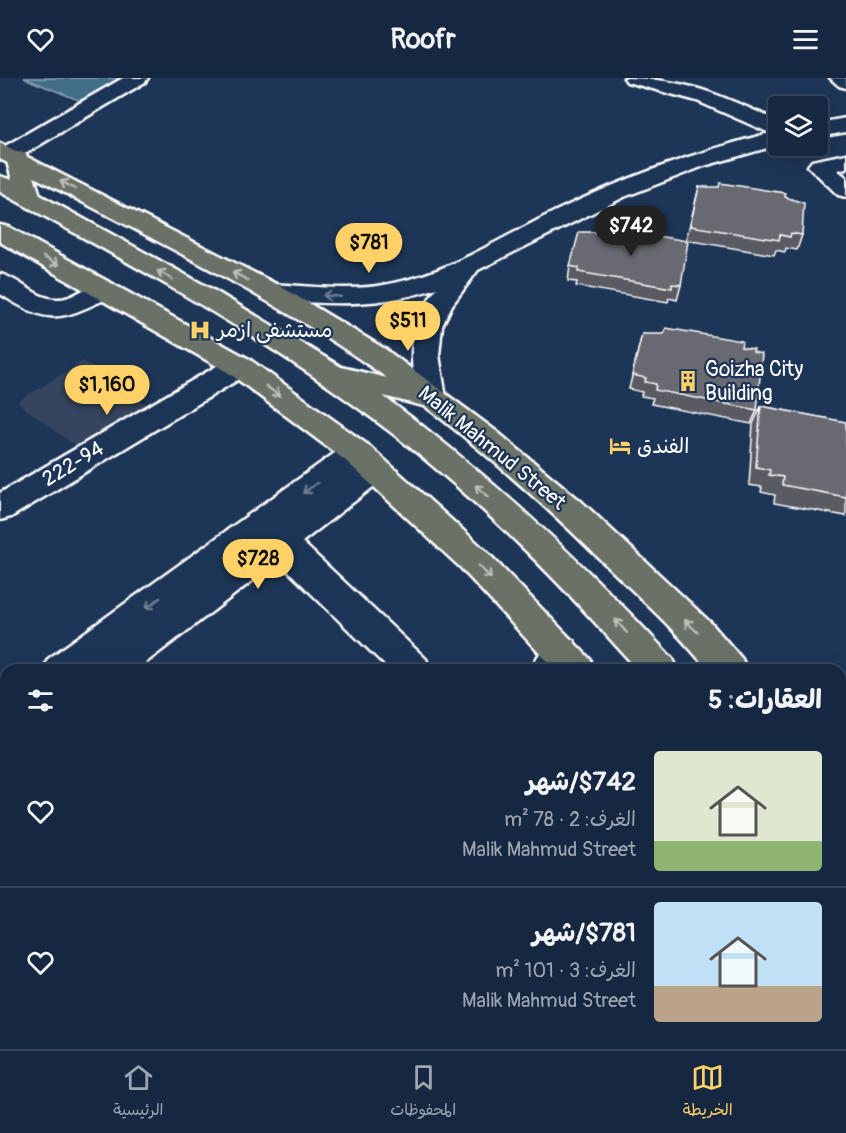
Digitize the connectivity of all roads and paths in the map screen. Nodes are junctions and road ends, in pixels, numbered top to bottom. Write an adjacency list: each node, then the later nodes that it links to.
1 (138, 78): 9 (street)
2 (634, 78): 5 (street)
3 (840, 78): 4 (street)
4 (846, 81)
5 (768, 124)
6 (846, 125): 7 (street)
7 (828, 128)
8 (768, 141): 15 (street)
9 (8, 154): 13 (main road); 18 (main road, Malik Mahmud Street, one-way to 9)
10 (846, 161): 12 (street)
11 (0, 183): 13 (main road)
12 (846, 190)
13 (28, 199): 20 (main road, one-way to 13)
14 (0, 232): 17 (main road, one-way to 17)
15 (470, 265): 18 (street, one-way to 18); 21 (street)
16 (0, 282): 17 (street)
17 (104, 290): 19 (main road)
18 (271, 292): 21 (main road, Malik Mahmud Street)
19 (239, 366): 22 (main road, one-way to 22); 23 (street, 222-94)
20 (327, 371): 21 (main road); 29 (main road, one-way to 20)
21 (432, 398): 30 (main road, Malik Mahmud Street, one-way to 21)
22 (366, 461): 24 (street); 25 (street, one-way to 25); 28 (main road, one-way to 28)
23 (0, 508)
24 (279, 541): 26 (street); 27 (street)
25 (70, 664)
26 (131, 664)
27 (407, 664)
28 (562, 664)
29 (655, 664)
30 (724, 664)

